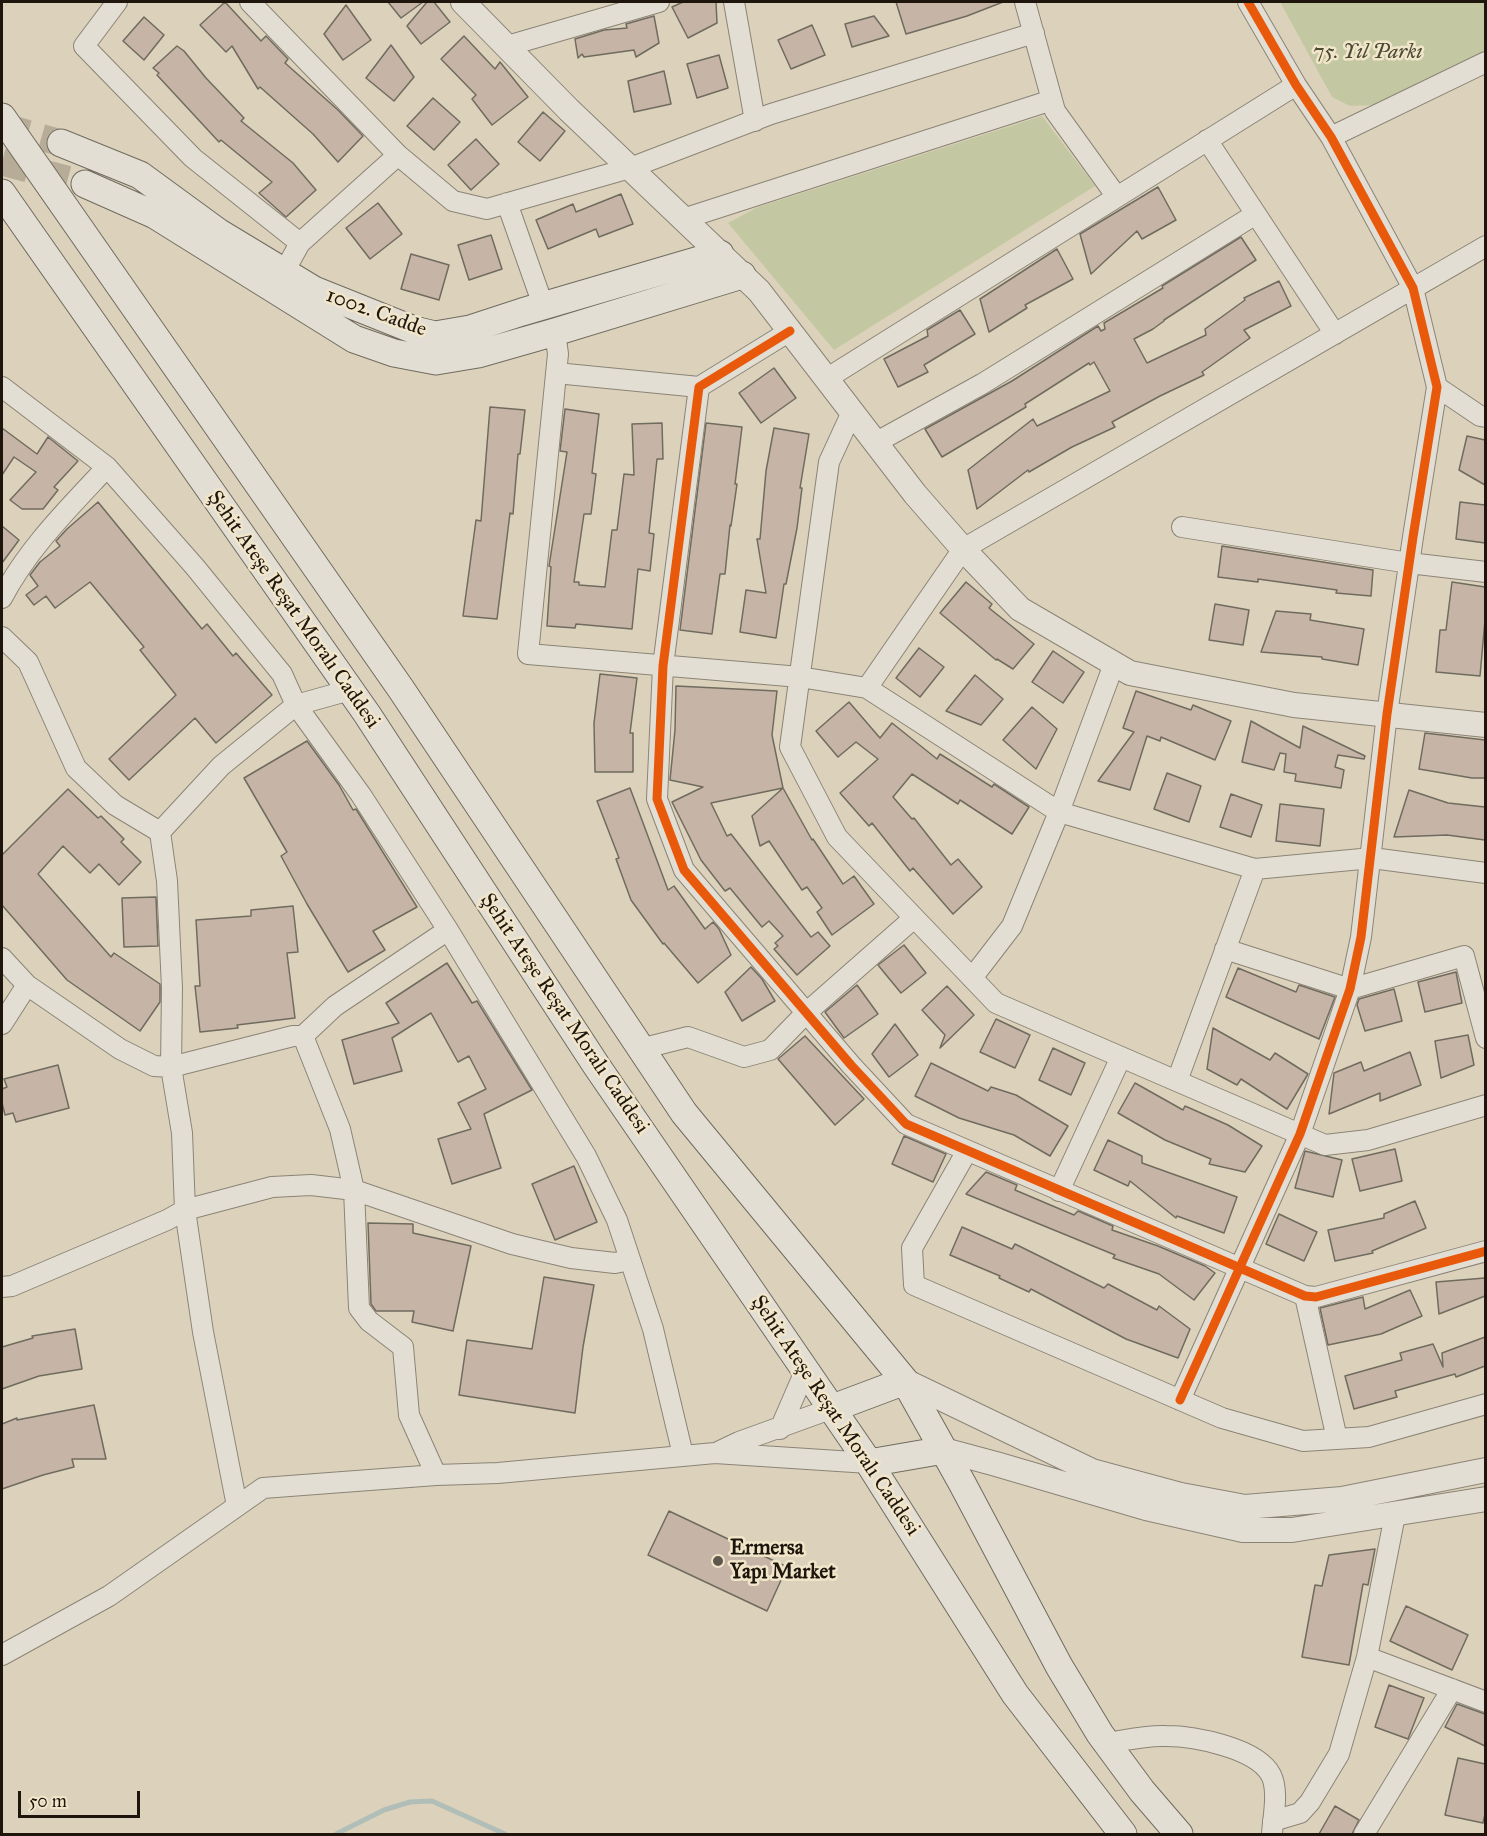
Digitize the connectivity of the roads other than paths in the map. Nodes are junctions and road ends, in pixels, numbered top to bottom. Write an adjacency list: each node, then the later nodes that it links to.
1 (117, 2): 26 (street)
2 (250, 2): 18 (street)
3 (463, 2): 9 (street)
4 (659, 2): 9 (street)
5 (734, 2): 14 (street)
6 (1025, 2): 8 (street)
7 (1248, 2): 11 (street)
8 (1034, 33): 12 (street); 14 (street)
9 (507, 46): 19 (street)
10 (1485, 62): 15 (street)
11 (1296, 85): 15 (street); 16 (street)
12 (1052, 100): 22 (street); 25 (street)
13 (2, 117): 75 (main road)
14 (755, 121): 19 (street)
15 (1331, 137): 31 (street)
16 (1208, 140): 22 (street); 24 (street)
17 (61, 143): 30 (main road, 1002. Cadde)
18 (398, 155): 23 (street); 26 (street)
19 (630, 168): 23 (street); 25 (street)
20 (85, 184): 30 (main road, 1002. Cadde)
21 (2, 193): 55 (main road, Şehit Ateşe Reşat Moralı Caddesi)
22 (1117, 197): 37 (street)
23 (507, 203): 32 (street)
24 (1256, 214): 35 (street); 43 (street)
25 (683, 219): 28 (street)
26 (300, 243): 30 (street)
27 (1485, 246): 31 (street)
28 (720, 254): 29 (street); 32 (main road, 1002. Cadde)
29 (742, 275): 33 (street); 34 (main road, 1002. Cadde)
30 (278, 280): 32 (main road, 1002. Cadde); 34 (main road, 1002. Cadde)
31 (1413, 288): 35 (street); 40 (street)
32 (543, 305): 34 (main road)
33 (790, 331): 37 (street); 39 (street)
34 (555, 333): 36 (street)
35 (1335, 334): 46 (street)
36 (556, 374): 39 (street); 52 (street)
37 (826, 379): 41 (street)
38 (2, 387): 44 (street)
39 (699, 387): 52 (street)
40 (1437, 387): 42 (street); 47 (street)
41 (852, 412): 43 (street); 53 (street)
42 (1485, 417)
43 (875, 443): 46 (street)
44 (107, 467): 49 (street); 56 (street)
45 (1182, 527): 47 (street)
46 (963, 549): 51 (street); 54 (street)
47 (1409, 563): 48 (street); 57 (street)
48 (1485, 572)
49 (2, 598)
50 (2, 637): 60 (street)
51 (1114, 664): 57 (street); 59 (street)
52 (663, 666): 53 (street); 71 (street)
53 (800, 677): 54 (street); 64 (street)
54 (867, 688): 59 (street)
55 (350, 690): 56 (street); 90 (main road, Şehit Ateşe Reşat Moralı Caddesi)
56 (296, 705): 60 (street); 65 (street)
57 (1387, 714): 58 (street); 61 (street)
58 (1485, 725)
59 (1059, 812): 62 (street); 68 (street)
60 (160, 832): 77 (street)
61 (1372, 858): 62 (street); 63 (street); 70 (street)
62 (1255, 869): 66 (street)
63 (1485, 873)
64 (914, 918): 68 (street); 71 (street)
65 (448, 930): 73 (street); 86 (street)
66 (1225, 949): 70 (street); 78 (street)
67 (2, 958): 69 (street)
68 (972, 978): 76 (street)
69 (27, 985): 72 (street); 77 (street)
70 (1350, 989): 74 (street); 80 (street)
71 (806, 1013): 75 (street); 81 (street)
72 (2, 1024)
73 (303, 1036): 77 (street); 82 (street)
74 (1485, 1038)
75 (640, 1049): 91 (main road)
76 (1121, 1057): 78 (street); 83 (street)
77 (171, 1067): 84 (street)
78 (1177, 1081): 80 (street)
79 (1485, 1105): 80 (street)
80 (1300, 1134): 87 (street)
81 (967, 1150): 83 (street); 92 (street)
82 (354, 1190): 84 (street); 86 (street); 102 (street)
83 (1059, 1191): 87 (street)
84 (185, 1210): 88 (street); 104 (street)
85 (1485, 1251): 89 (street)
86 (630, 1260): 99 (street)
87 (1239, 1269): 89 (street); 92 (street)
88 (2, 1287)
89 (1305, 1296): 96 (street)
90 (806, 1369): 94 (main road, Şehit Ateşe Reşat Moralı Caddesi); 95 (street)
91 (905, 1381): 94 (main road); 97 (main road); 101 (street)
92 (1180, 1400): 96 (street)
93 (1485, 1404): 96 (street)
94 (833, 1408): 95 (street); 100 (main road, Şehit Ateşe Reşat Moralı Caddesi)
95 (780, 1429): 98 (street)
96 (1336, 1439)
97 (944, 1450): 100 (main road); 105 (street); 110 (main road)
98 (715, 1453): 99 (street); 100 (street)
99 (683, 1455): 102 (street)
100 (869, 1463): 112 (main road, Şehit Ateşe Reşat Moralı Caddesi)
101 (1485, 1470)
102 (436, 1475): 104 (street)
103 (1485, 1499): 105 (street)
104 (237, 1506): 106 (street)
105 (1395, 1515): 107 (street)
106 (2, 1655)
107 (1367, 1657): 108 (street); 111 (street)
108 (1452, 1689): 109 (street); 114 (street)
109 (1485, 1702)
110 (1107, 1743): 111 (street); 113 (main road)
111 (1273, 1828)
112 (1124, 1834)
113 (1179, 1834)
114 (1364, 1834)

